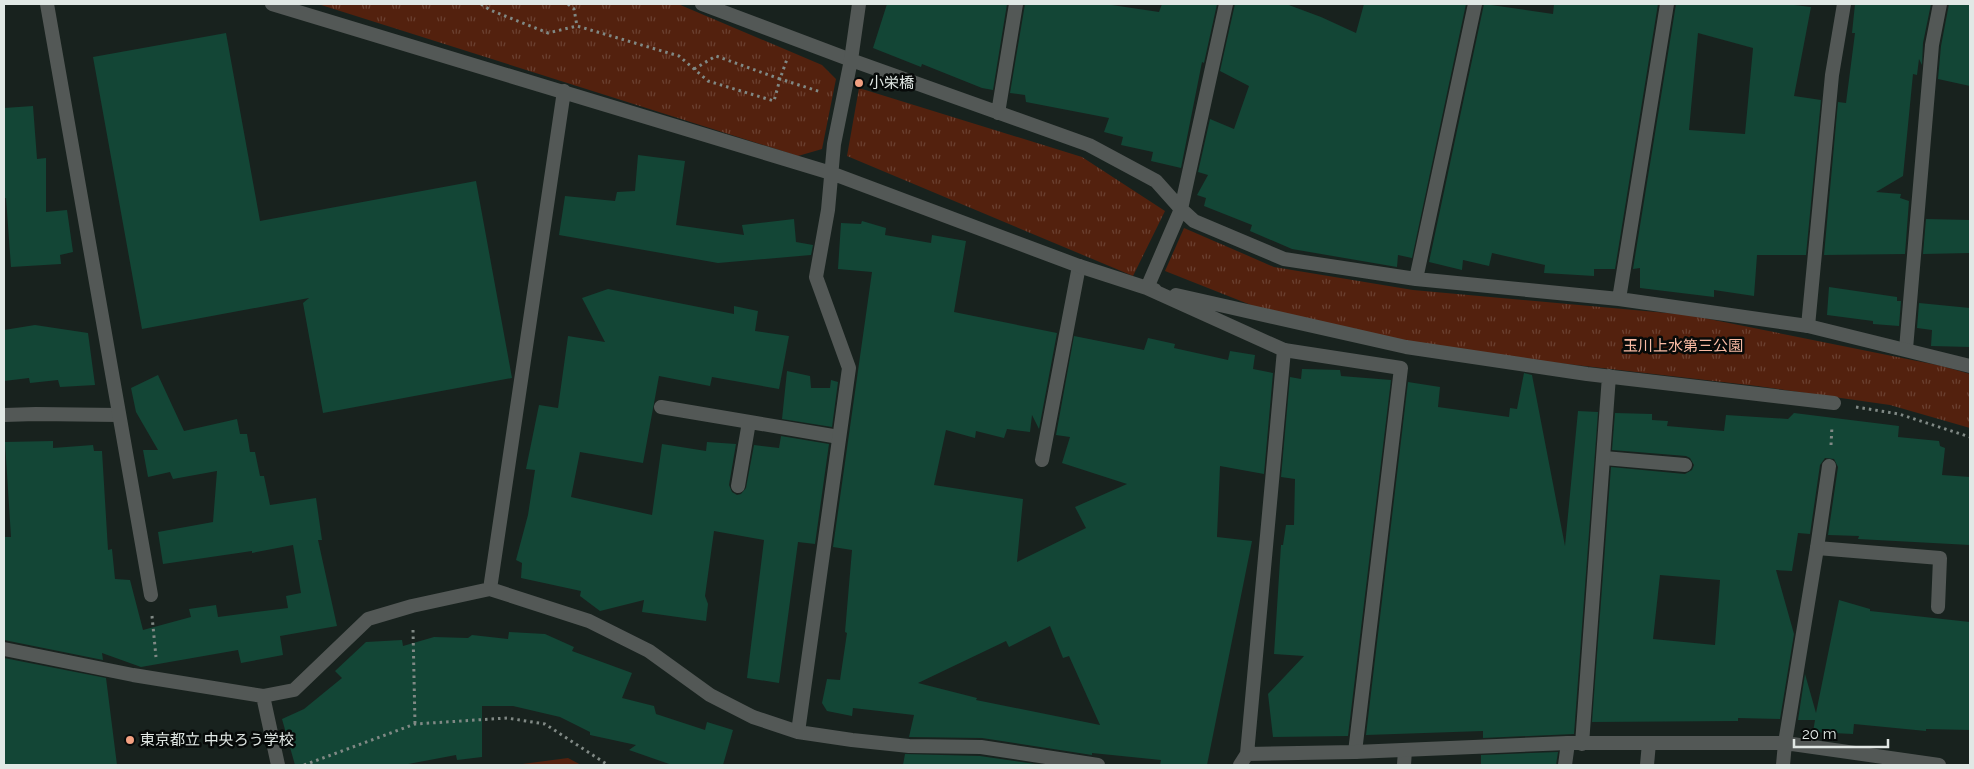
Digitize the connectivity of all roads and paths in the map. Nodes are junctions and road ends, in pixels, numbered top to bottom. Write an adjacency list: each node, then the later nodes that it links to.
1 (47, 4): 35 (street)
2 (272, 4): 19 (street)
3 (481, 4): 13 (path)
4 (568, 4): 13 (path)
5 (702, 4): 14 (street)
6 (859, 4): 14 (street)
7 (1016, 4): 20 (street)
8 (1226, 4): 22 (street)
9 (1475, 4): 24 (street)
10 (1667, 4): 26 (street)
11 (1844, 4): 27 (street)
12 (1940, 4): 28 (street)
13 (576, 26): 16 (path)
14 (851, 60): 20 (street); 21 (street)
15 (784, 67): 17 (path)
16 (694, 69): 17 (path); 17 (path)
17 (780, 79): 18 (path)
18 (812, 89)
19 (564, 91): 21 (street); 45 (street)
20 (998, 113): 22 (street)
21 (831, 173): 23 (street); 38 (street)
22 (1180, 209): 24 (street); 25 (street)
23 (1079, 266): 25 (street); 40 (street)
24 (1416, 278): 26 (street)
25 (1147, 288): 29 (street); 31 (street)
26 (1619, 299): 27 (street)
27 (1808, 326): 28 (street)
28 (1906, 349): 30 (street)
29 (1284, 350): 59 (street); 60 (street)
30 (1970, 366)
31 (1609, 376): 32 (street); 39 (street)
32 (1834, 403): 37 (path); 42 (path)
33 (661, 407): 36 (street)
34 (4, 415): 35 (street)
35 (119, 415): 46 (street)
36 (749, 422): 38 (street); 43 (street)
37 (1970, 436)
38 (839, 437): 53 (street)
39 (1604, 458): 41 (street); 56 (street)
40 (1042, 460)
41 (1685, 465)
42 (1829, 466): 44 (street)
43 (738, 486)
44 (1817, 548): 48 (street); 55 (street)
45 (490, 589): 47 (street); 53 (street)
46 (150, 595): 50 (path)
47 (412, 606): 51 (street); 52 (path)
48 (1938, 607)
49 (4, 649): 50 (street)
50 (158, 679): 51 (street)
51 (262, 696): 61 (street)
52 (416, 724): 62 (path); 63 (path)
53 (798, 732): 64 (street)
54 (1568, 743): 56 (street); 58 (street); 66 (street)
55 (1785, 743): 57 (street); 68 (street); 69 (street)
56 (1582, 744): 57 (street)
57 (1649, 744): 67 (street)
58 (1405, 750): 59 (street); 65 (street)
59 (1355, 752): 60 (street)
60 (1244, 760)
61 (278, 765)
62 (304, 765)
63 (608, 765)
64 (1098, 765)
65 (1404, 765)
66 (1565, 765)
67 (1646, 765)
68 (1783, 765)
69 (1939, 765)

